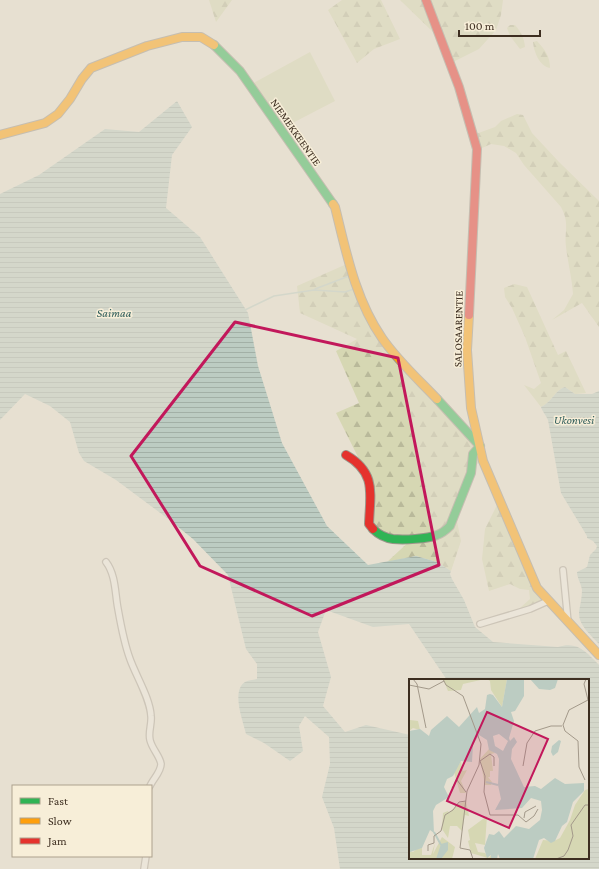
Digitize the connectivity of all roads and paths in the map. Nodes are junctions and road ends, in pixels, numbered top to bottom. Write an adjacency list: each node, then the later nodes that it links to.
1 (426, 0): 3 (street, SALOSAARENTIE)
2 (0, 135): 3 (street, NIEMEKKEENTIE)
3 (480, 446): 4 (street); 7 (street, SALOSAARENTIE)
4 (346, 456)
5 (106, 562): 11 (street)
6 (563, 570): 8 (street)
7 (548, 601): 8 (street, SALOSAARENTIE); 9 (street)
8 (568, 623): 10 (street, SALOSAARENTIE)
9 (480, 624)
10 (599, 655)
11 (151, 785)
12 (146, 857): 13 (street)
13 (144, 869)

